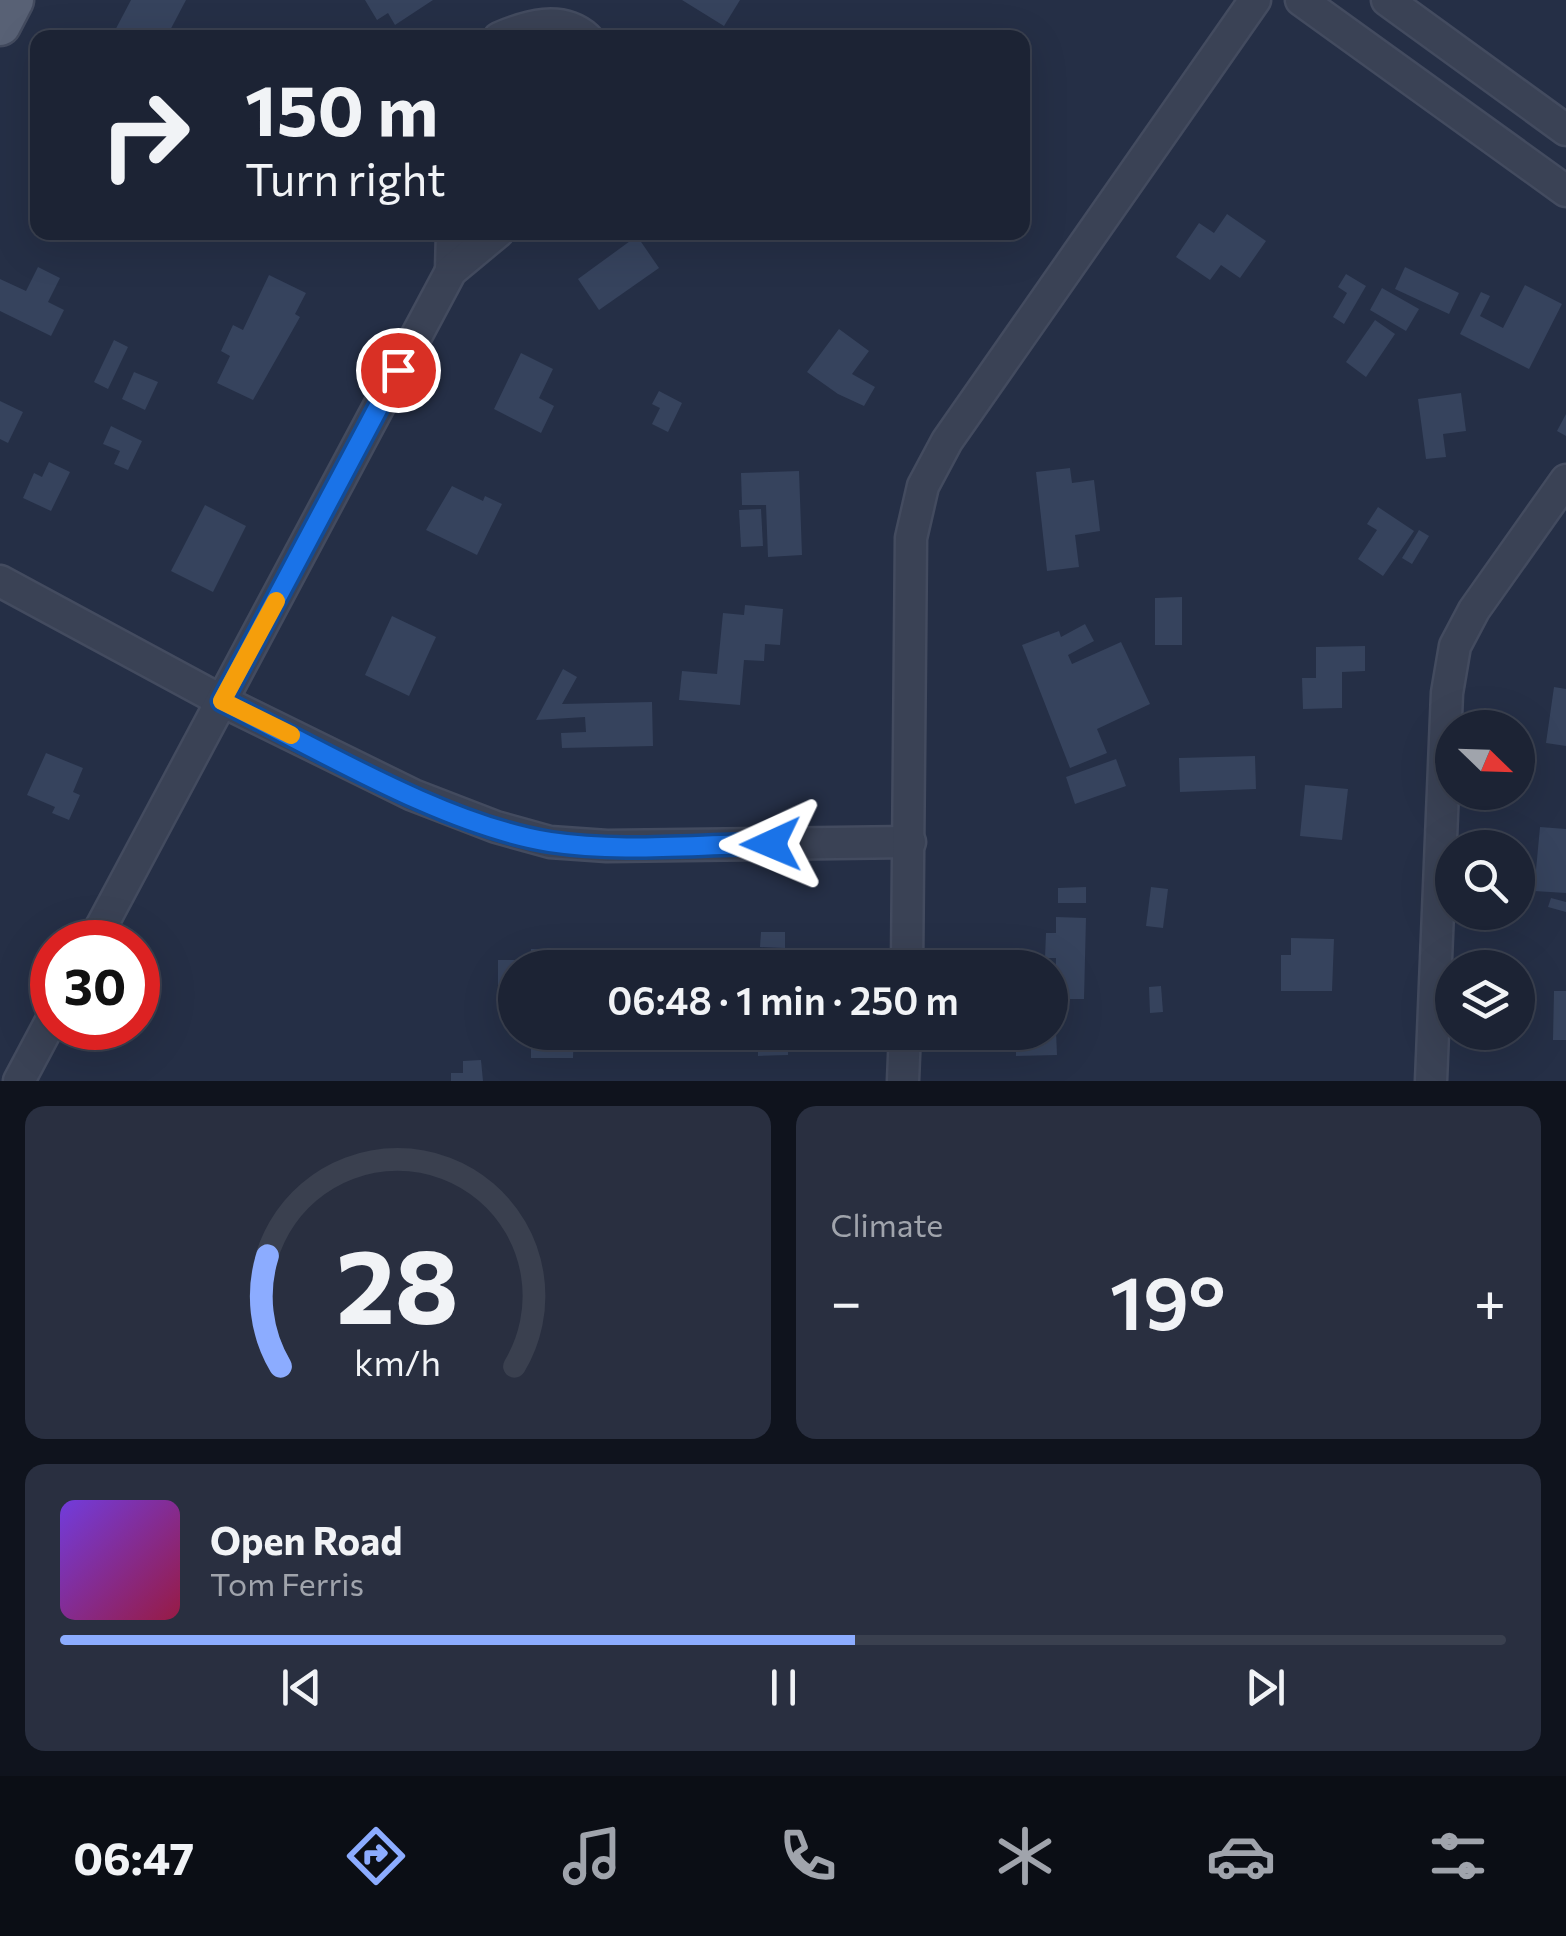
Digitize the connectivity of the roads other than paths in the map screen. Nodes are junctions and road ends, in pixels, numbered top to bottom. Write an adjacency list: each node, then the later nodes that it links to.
1 (13, 0): 5 (main road)
2 (1255, 0): 16 (street)
3 (1302, 0): 9 (street)
4 (1387, 0): 8 (street)
5 (0, 25)
6 (517, 30): 7 (street)
7 (569, 30)
8 (1566, 130)
9 (1566, 191)
10 (452, 240): 12 (street)
11 (488, 240): 12 (street)
12 (451, 271): 15 (street)
13 (1566, 480): 23 (street)
14 (0, 581): 15 (street)
15 (222, 701): 16 (street); 17 (street)
16 (910, 842): 18 (street)
17 (105, 920)
18 (907, 950)
19 (36, 1050): 21 (street)
20 (904, 1050): 22 (street)
21 (19, 1081)
22 (903, 1081)
23 (1431, 1081)

